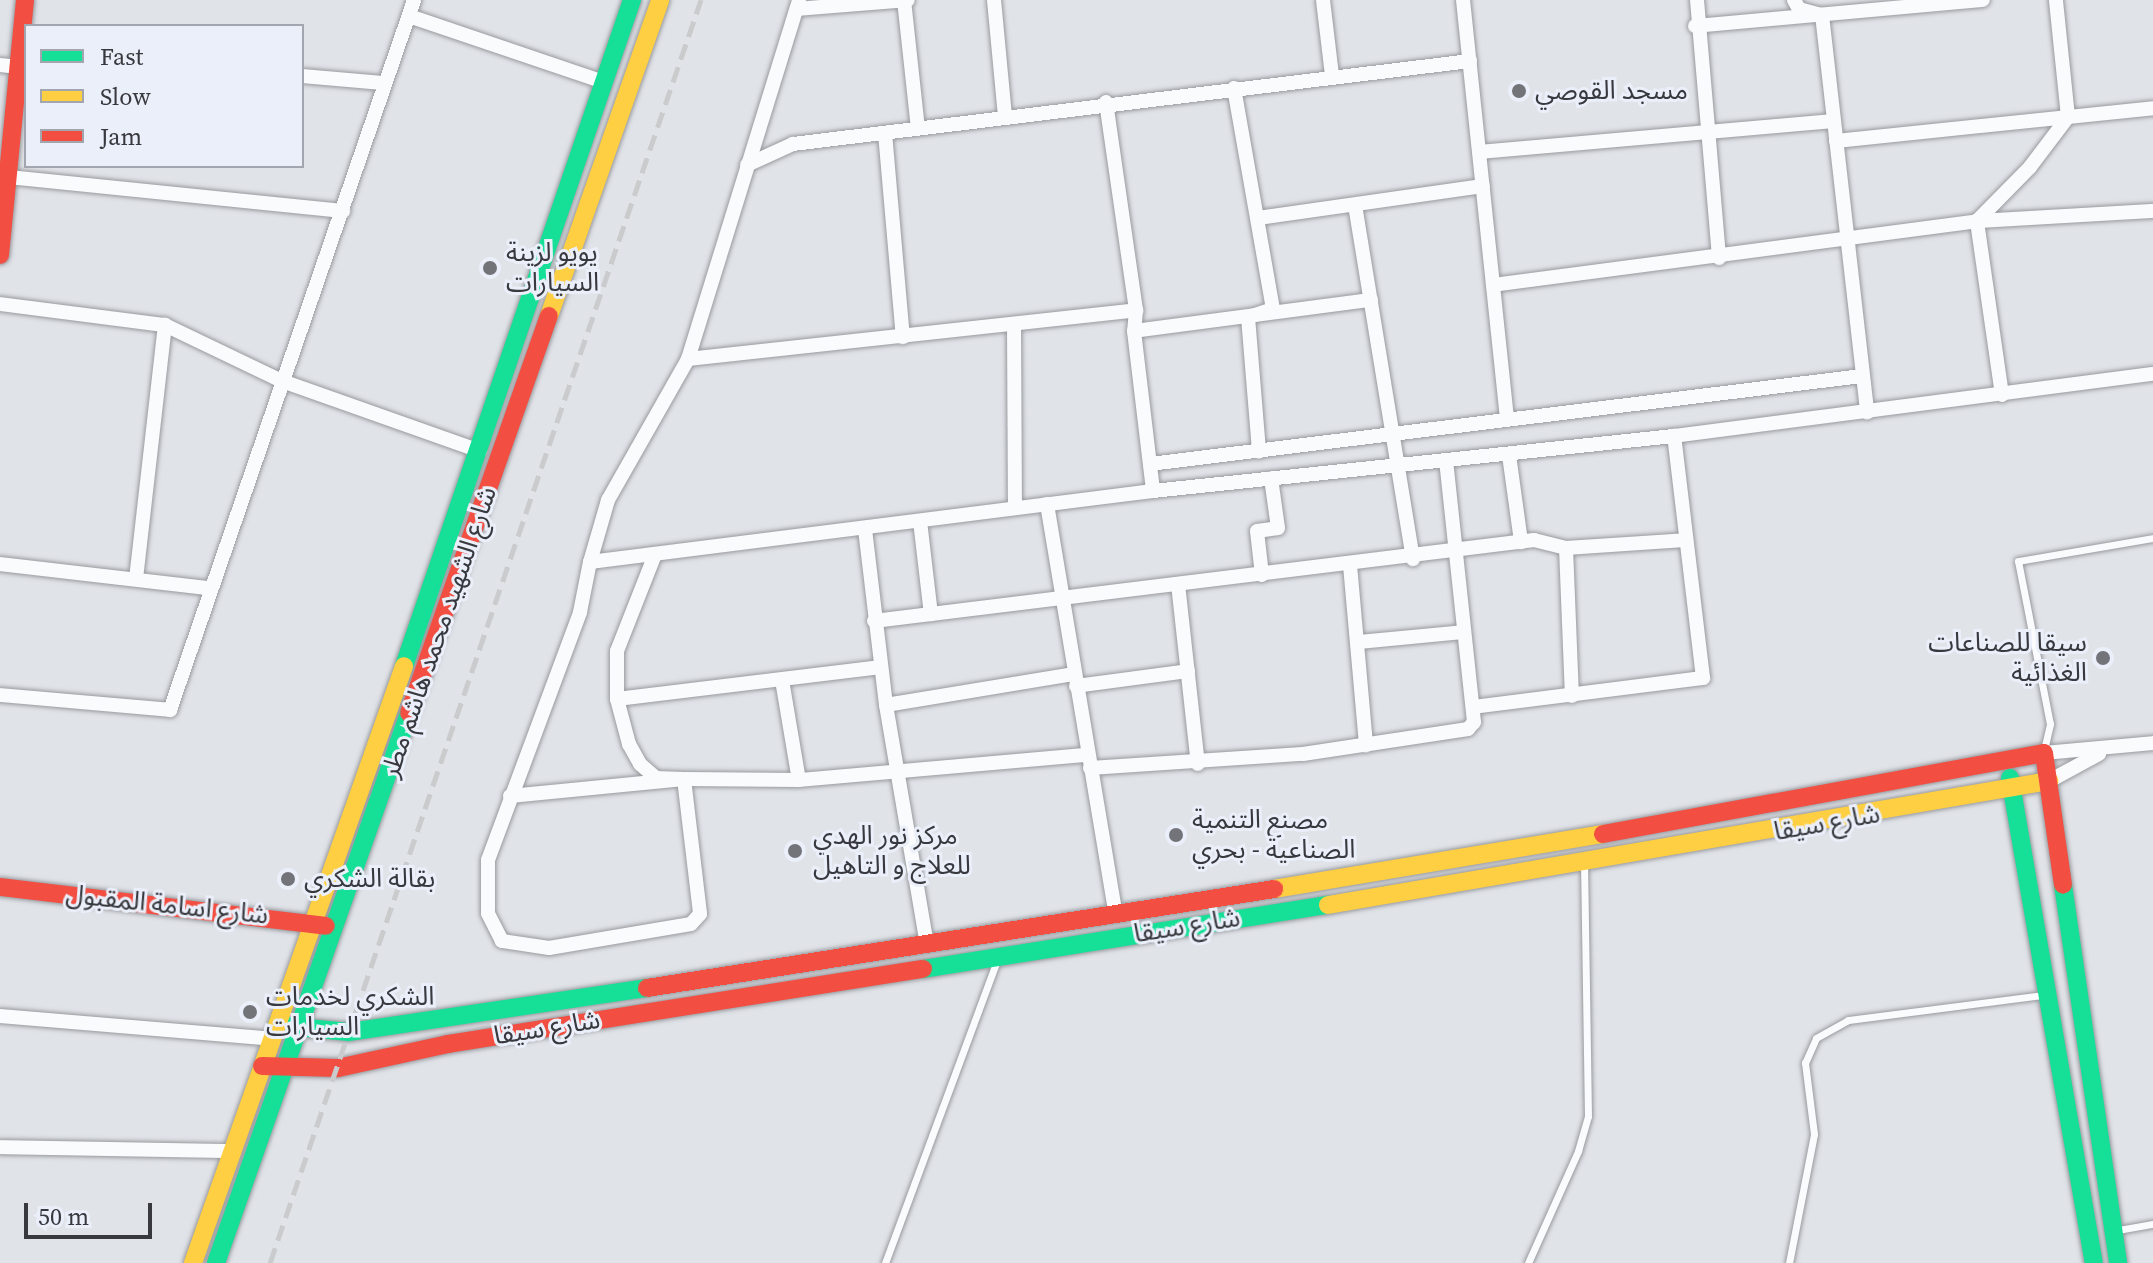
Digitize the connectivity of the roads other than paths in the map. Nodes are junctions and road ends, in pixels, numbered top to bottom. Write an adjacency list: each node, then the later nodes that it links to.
1 (25, 0): 18 (main road)
2 (414, 0): 16 (street)
3 (632, 0): 23 (main road, شارع الشهيد محمد هاشم مطر)
4 (660, 0): 123 (main road, شارع الشهيد محمد هاشم مطر)
5 (906, 0): 14 (street); 31 (street)
6 (994, 0): 28 (street)
7 (1323, 0): 22 (street)
8 (1463, 0): 19 (street)
9 (1697, 0): 17 (street)
10 (1794, 0): 15 (street)
11 (1983, 0): 13 (street)
12 (2056, 0): 29 (street)
13 (1921, 2): 15 (street)
14 (798, 4): 36 (street)
15 (1822, 15): 17 (street); 30 (street)
16 (409, 16): 23 (street); 24 (street)
17 (1695, 26): 32 (street)
18 (22, 55): 20 (street); 37 (main road)
19 (1470, 61): 22 (street); 35 (street)
20 (0, 65)
21 (304, 76): 24 (street)
22 (1332, 76): 25 (street)
23 (604, 82): 66 (main road, شارع الشهيد محمد هاشم مطر)
24 (383, 83): 41 (street)
25 (1234, 88): 26 (street); 43 (street)
26 (1106, 102): 28 (street); 51 (street)
27 (2153, 108): 29 (street)
28 (1005, 116): 31 (street)
29 (2068, 117): 34 (street); 44 (street)
30 (1834, 121): 32 (street); 34 (street)
31 (918, 128): 33 (street)
32 (1705, 132): 35 (street); 47 (street)
33 (885, 133): 36 (street); 56 (street)
34 (1836, 141): 45 (street)
35 (1479, 152): 38 (street)
36 (747, 165): 57 (street)
37 (8, 177): 40 (main road); 41 (street)
38 (1483, 186): 39 (street); 48 (street)
39 (1355, 205): 43 (street); 49 (street)
40 (2, 209): 46 (main road)
41 (343, 211): 60 (street)
42 (2153, 211): 44 (street)
43 (1258, 218): 52 (street)
44 (1977, 221): 45 (street); 61 (street)
45 (1845, 237): 47 (street); 59 (street)
46 (0, 255)
47 (1719, 258): 48 (street)
48 (1493, 285): 63 (street)
49 (1371, 300): 52 (street); 64 (street)
50 (0, 304): 54 (street)
51 (1136, 310): 53 (street); 55 (street)
52 (1248, 317): 55 (street); 67 (street)
53 (1014, 324): 56 (street); 75 (street)
54 (165, 325): 60 (street); 89 (street)
55 (1134, 331): 70 (street)
56 (903, 337): 57 (street)
57 (688, 359): 85 (street)
58 (2153, 374): 61 (street)
59 (1862, 376): 62 (street); 63 (street)
60 (282, 381): 66 (street); 91 (street)
61 (2002, 395): 62 (street)
62 (1867, 412): 65 (street)
63 (1507, 418): 64 (street)
64 (1390, 434): 67 (street); 71 (street)
65 (1674, 436): 68 (street); 79 (street)
66 (480, 451): 122 (main road, شارع الشهيد محمد هاشم مطر)
67 (1259, 452): 70 (street)
68 (1509, 455): 69 (street); 80 (street)
69 (1446, 462): 71 (street); 82 (street)
70 (1150, 464): 73 (street)
71 (1400, 467): 72 (street); 84 (street)
72 (1271, 478): 73 (street); 88 (street)
73 (1153, 491): 74 (street)
74 (1047, 504): 75 (street); 92 (street)
75 (1015, 508): 76 (street)
76 (920, 521): 77 (street); 93 (street)
77 (865, 529): 83 (street); 94 (street)
78 (2153, 538): 109 (lane)
79 (1685, 540): 81 (street); 102 (street)
80 (1521, 542): 81 (street); 82 (street)
81 (1566, 548): 102 (street)
82 (1457, 553): 84 (street); 95 (street)
83 (654, 557): 85 (street); 103 (street)
84 (1413, 559): 87 (street)
85 (590, 562): 118 (street)
86 (0, 564): 89 (street)
87 (1350, 565): 88 (street); 96 (street)
88 (1262, 575): 90 (street)
89 (136, 579): 91 (street)
90 (1178, 584): 92 (street); 98 (street)
91 (209, 588): 101 (street)
92 (1062, 597): 93 (street); 100 (street)
93 (931, 614): 94 (street)
94 (874, 621): 97 (street)
95 (1464, 632): 96 (street); 105 (street)
96 (1358, 642): 107 (street)
97 (881, 667): 99 (street); 104 (street)
98 (1188, 671): 100 (street); 112 (street)
99 (782, 680): 103 (street); 115 (street)
100 (1075, 680): 104 (street); 110 (street)
101 (0, 695)
102 (1572, 696): 105 (street)
103 (617, 699): 114 (street)
104 (886, 705): 113 (street)
105 (1473, 707): 107 (street)
106 (2153, 743): 108 (street, شارع سيقا)
107 (1366, 745): 112 (street)
108 (2103, 752): 109 (street, شارع سيقا); 116 (street, شارع سيقا)
109 (2044, 753): 111 (main road, شارع سيقا); 116 (main road)
110 (1088, 761): 112 (street); 113 (street); 121 (street)
111 (2006, 761): 117 (main road); 121 (main road, شارع سيقا)
112 (1198, 764)
113 (898, 773): 115 (street); 124 (street)
114 (684, 779): 115 (street); 118 (street); 118 (street)
115 (799, 780)
116 (2049, 781): 117 (main road, شارع سيقا); 135 (main road)
117 (2012, 788): 119 (main road, شارع سيقا); 126 (main road)
118 (510, 796)
119 (1584, 864): 125 (main road, شارع سيقا); 139 (lane)
120 (0, 887): 122 (main road, شارع اسامة المقبول)
121 (1115, 912): 124 (main road, شارع سيقا)
122 (314, 921): 123 (main road, شارع اسامة المقبول); 129 (main road, شارع الشهيد محمد هاشم مطر)
123 (333, 928): 128 (main road, شارع الشهيد محمد هاشم مطر)
124 (927, 946): 128 (main road, شارع سيقا)
125 (1000, 955): 131 (main road, شارع سيقا); 138 (lane)
126 (2051, 995): 140 (lane); 141 (main road)
127 (0, 1016): 129 (street)
128 (299, 1027): 129 (main road, شارع سيقا); 131 (main road, شارع الشهيد محمد هاشم مطر)
129 (274, 1032): 130 (main road, شارع الشهيد محمد هاشم مطر)
130 (262, 1066): 131 (main road, شارع سيقا); 133 (main road, شارع الشهيد محمد هاشم مطر)
131 (285, 1066): 137 (main road, شارع الشهيد محمد هاشم مطر)
132 (0, 1147): 133 (street)
133 (232, 1151): 136 (main road, شارع الشهيد محمد هاشم مطر)
134 (2153, 1224): 135 (lane)
135 (2112, 1231): 142 (main road)
136 (193, 1263)
137 (216, 1263)
138 (885, 1263)
139 (1528, 1263)
140 (1789, 1263)
141 (2094, 1263)
142 (2118, 1263)

